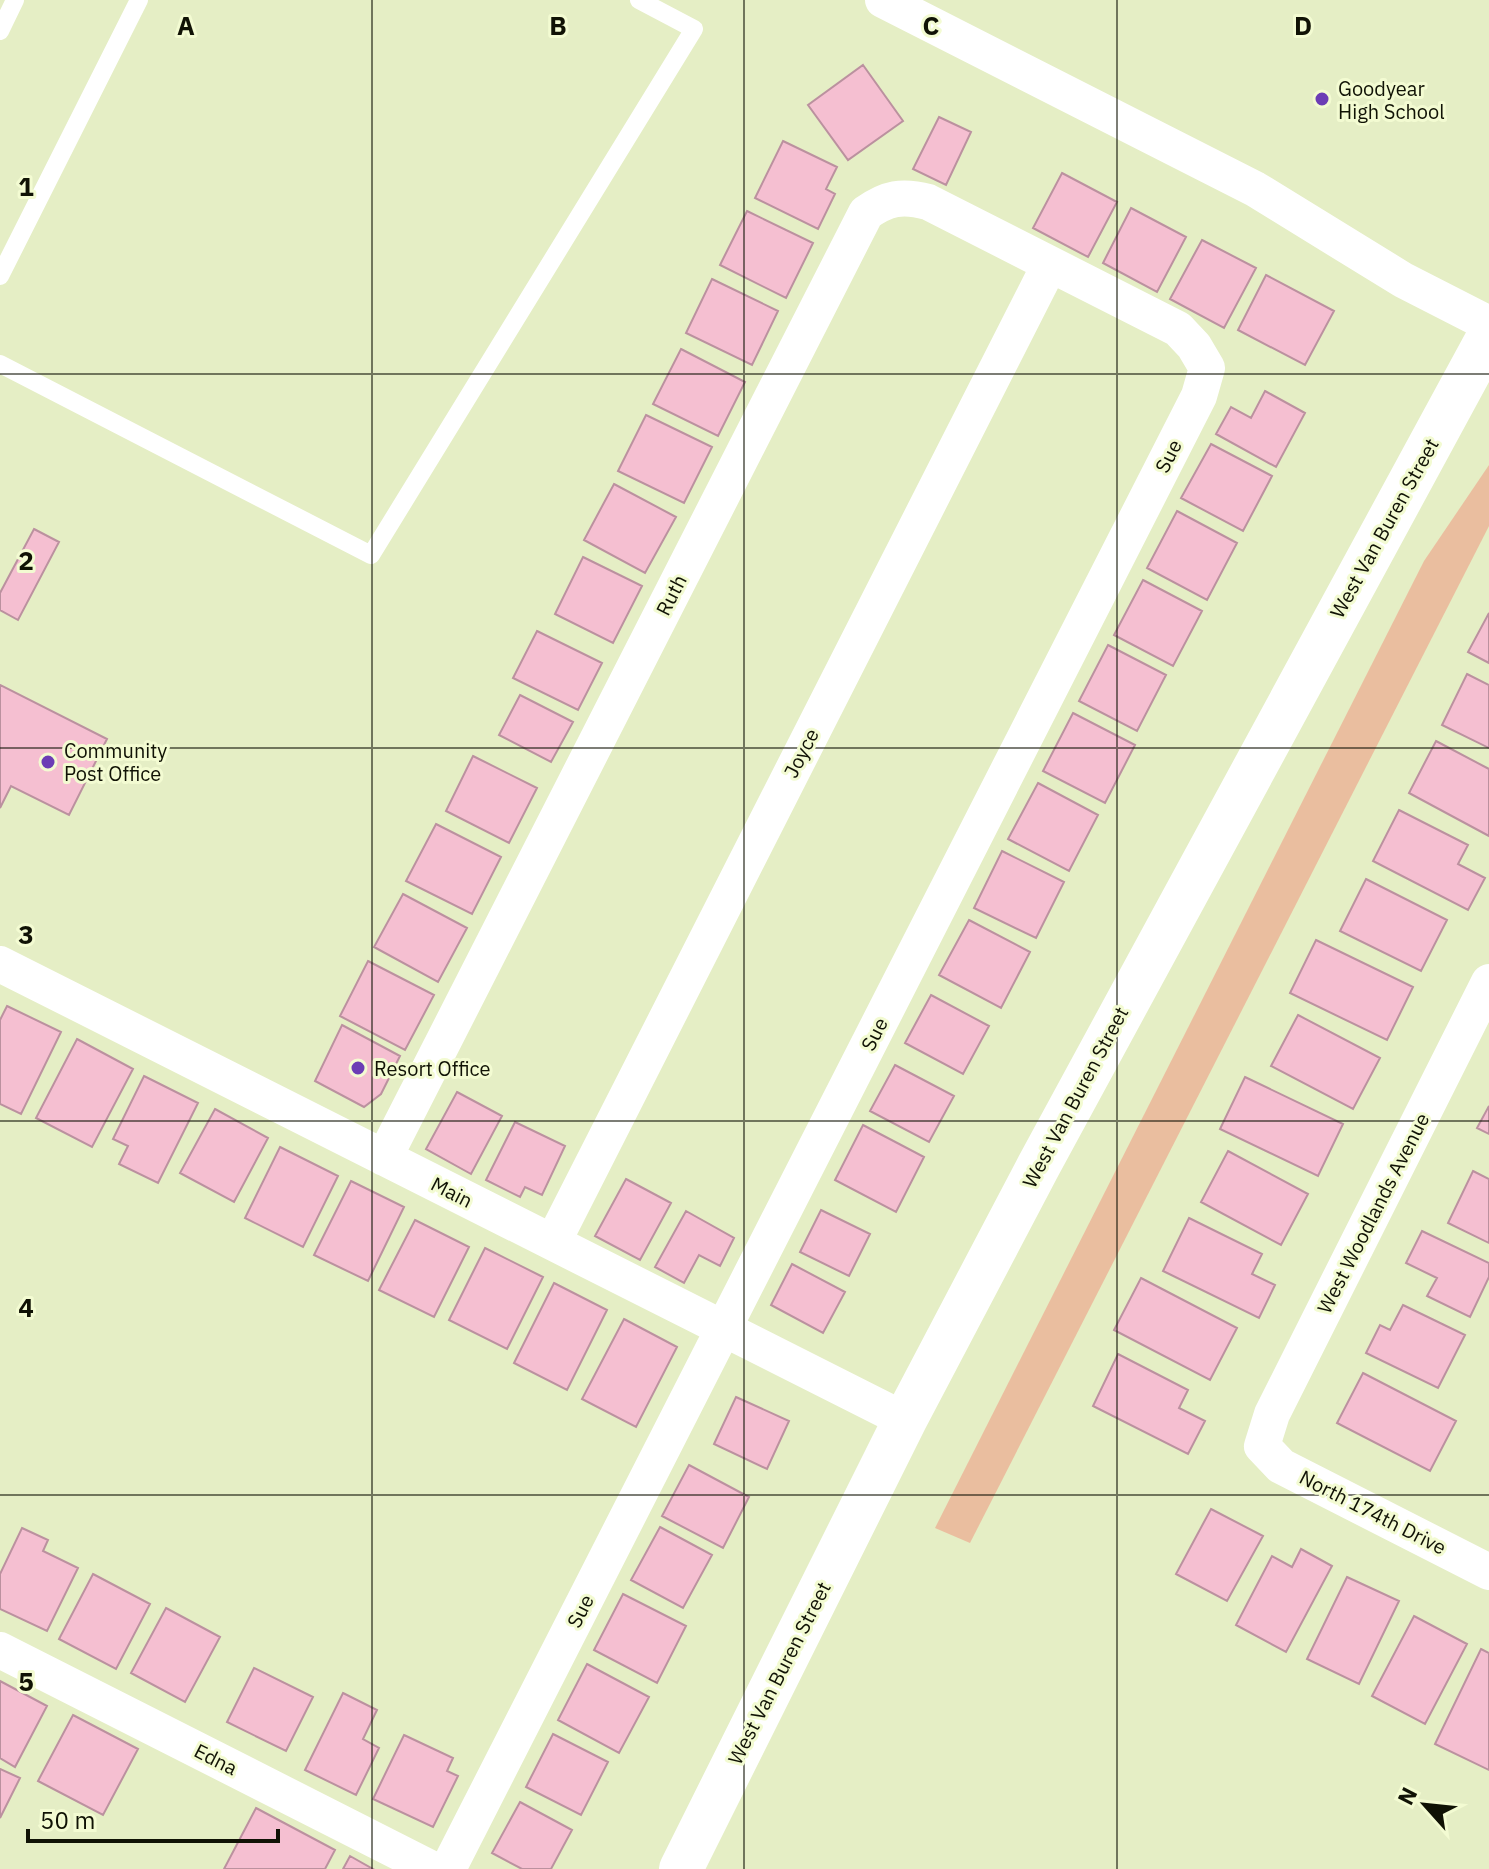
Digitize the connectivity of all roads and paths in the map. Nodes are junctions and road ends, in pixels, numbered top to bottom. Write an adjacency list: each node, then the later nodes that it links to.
1 (15, 0): 5 (lane)
2 (139, 0): 7 (lane)
3 (639, 0): 10 (lane)
4 (883, 0): 8 (street)
5 (0, 31)
6 (1050, 264): 13 (street, Ruth); 14 (street, Joyce); 15 (street, Sue)
7 (0, 276)
8 (1489, 324)
9 (1489, 336): 16 (main road, West Van Buren Street)
10 (0, 364)
11 (0, 964): 13 (street, Main)
12 (1489, 982): 17 (street, West Woodlands Avenue)
13 (384, 1158): 14 (street, Main)
14 (553, 1242): 15 (street, Main)
15 (724, 1328): 16 (street, Main); 21 (street, Sue)
16 (905, 1420): 22 (main road, West Van Buren Street)
17 (1262, 1446): 18 (street, North 174th Drive)
18 (1489, 1572)
19 (0, 1650): 20 (street, Edna)
20 (432, 1869)
21 (448, 1869)
22 (681, 1869)

